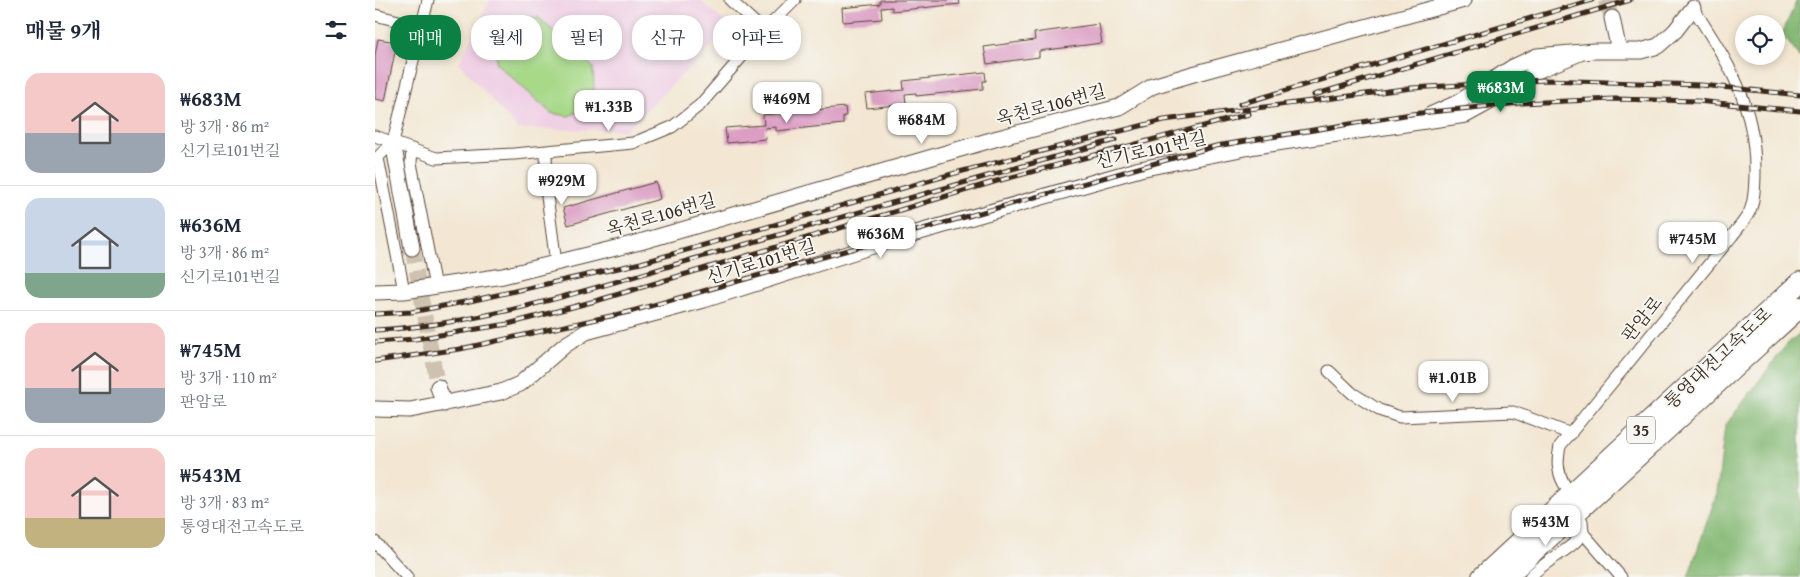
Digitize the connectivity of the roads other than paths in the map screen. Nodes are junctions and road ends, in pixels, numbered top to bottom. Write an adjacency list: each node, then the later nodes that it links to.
1 (428, 0): 7 (street)
2 (730, 0): 8 (street)
3 (795, 0): 9 (street)
4 (1465, 0): 21 (street, 옥천로106번길)
5 (1693, 8): 12 (street, 신기로101번길); 31 (street, 판암로)
6 (375, 15): 11 (street)
7 (425, 15)
8 (746, 15)
9 (780, 15)
10 (1611, 18): 12 (street)
11 (390, 19)
12 (1619, 51): 29 (street, 신기로101번길)
13 (414, 60): 16 (street)
14 (739, 60): 18 (street)
15 (375, 136): 16 (street)
16 (393, 142): 17 (street); 19 (street); 20 (street)
17 (412, 150): 18 (street); 23 (street)
18 (546, 151): 21 (street)
19 (377, 159): 24 (street)
20 (412, 248)
21 (556, 263): 23 (street, 옥천로106번길)
22 (1800, 282): 35 (highway, 통영대전고속도로 / 35)
23 (435, 288): 24 (street, 옥천로106번길)
24 (404, 291): 25 (street, 옥천로106번길)
25 (375, 292)
26 (1800, 307): 36 (highway, 통영대전고속도로 / 35)
27 (1329, 371): 31 (street)
28 (438, 387): 29 (street)
29 (444, 404): 30 (street, 신기로101번길)
30 (375, 409)
31 (1571, 434): 32 (street, 판암로)
32 (1564, 484)
33 (375, 542): 34 (street)
34 (407, 577)
35 (1482, 577)
36 (1506, 577)
37 (1530, 577): 38 (street)
38 (1621, 577)

